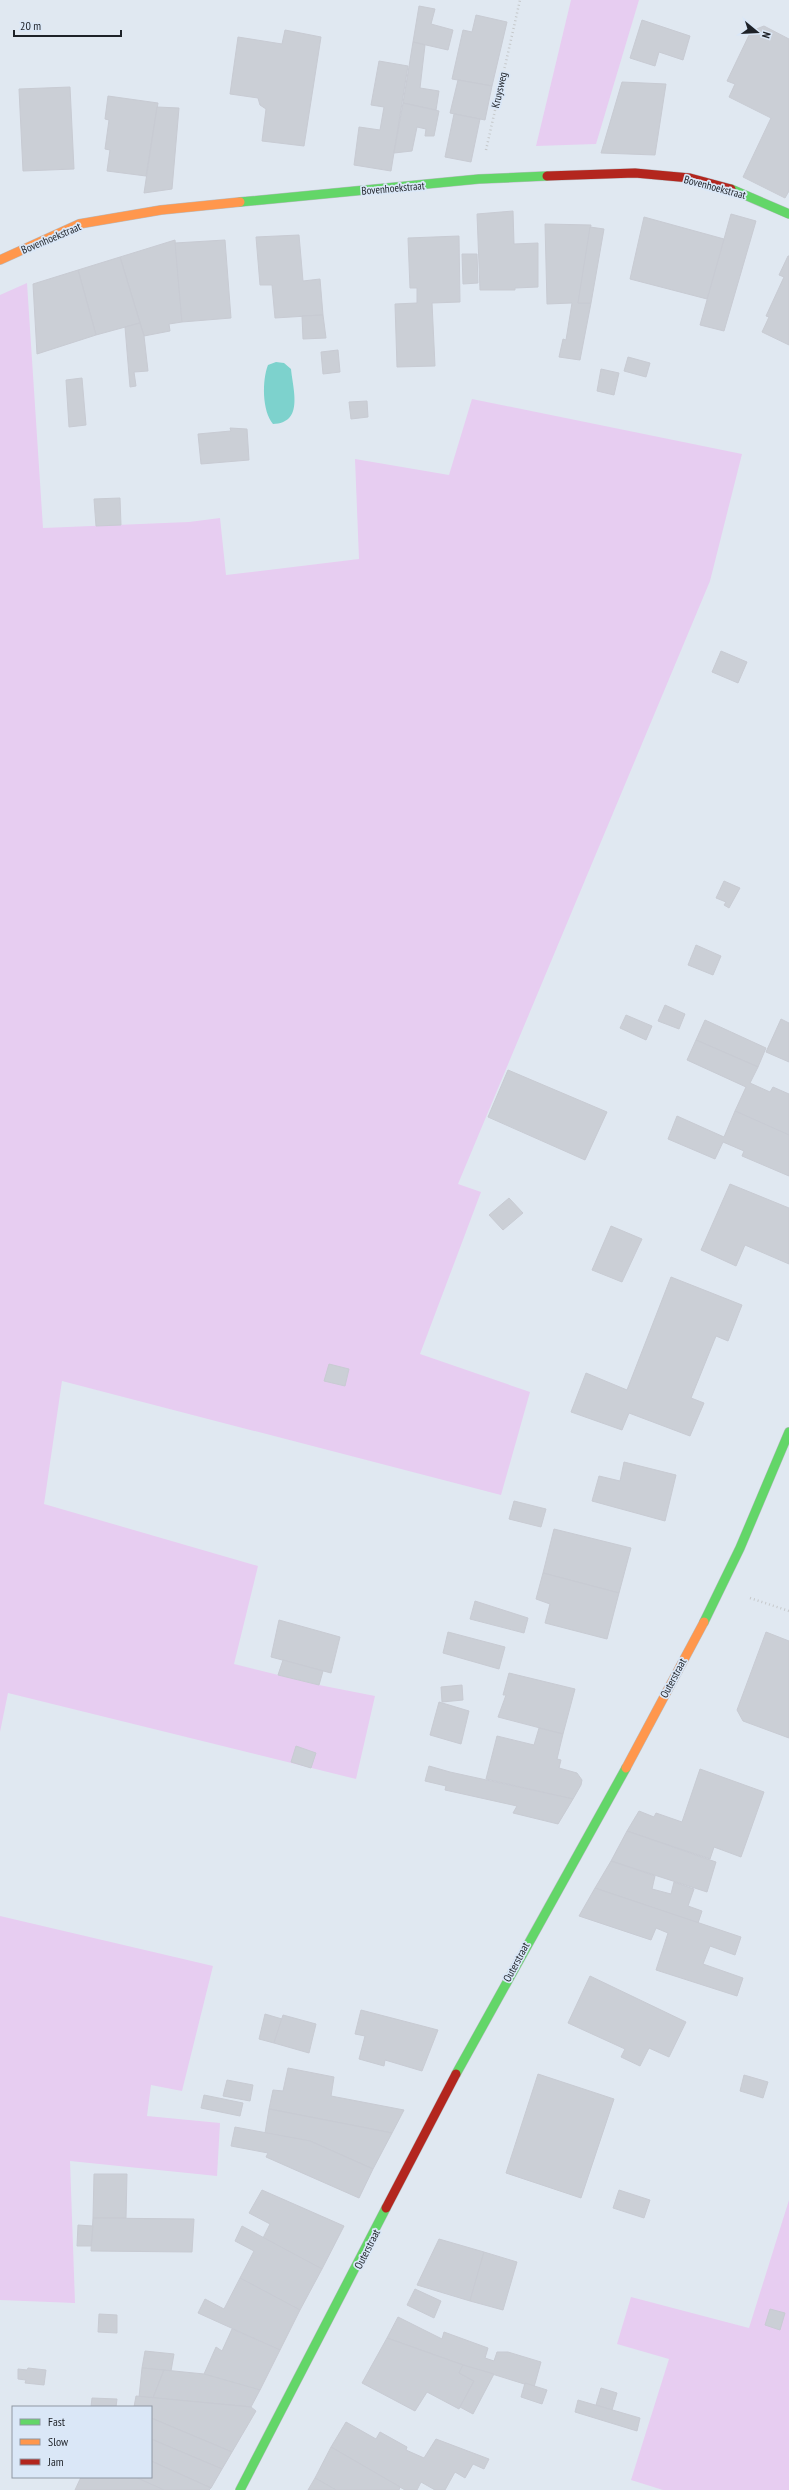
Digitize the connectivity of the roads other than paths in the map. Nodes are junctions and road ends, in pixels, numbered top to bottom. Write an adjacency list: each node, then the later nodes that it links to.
1 (789, 214): 2 (street, Bovenhoekstraat)
2 (0, 260)
3 (789, 1432): 4 (street, Outerstraat)
4 (240, 2490)

